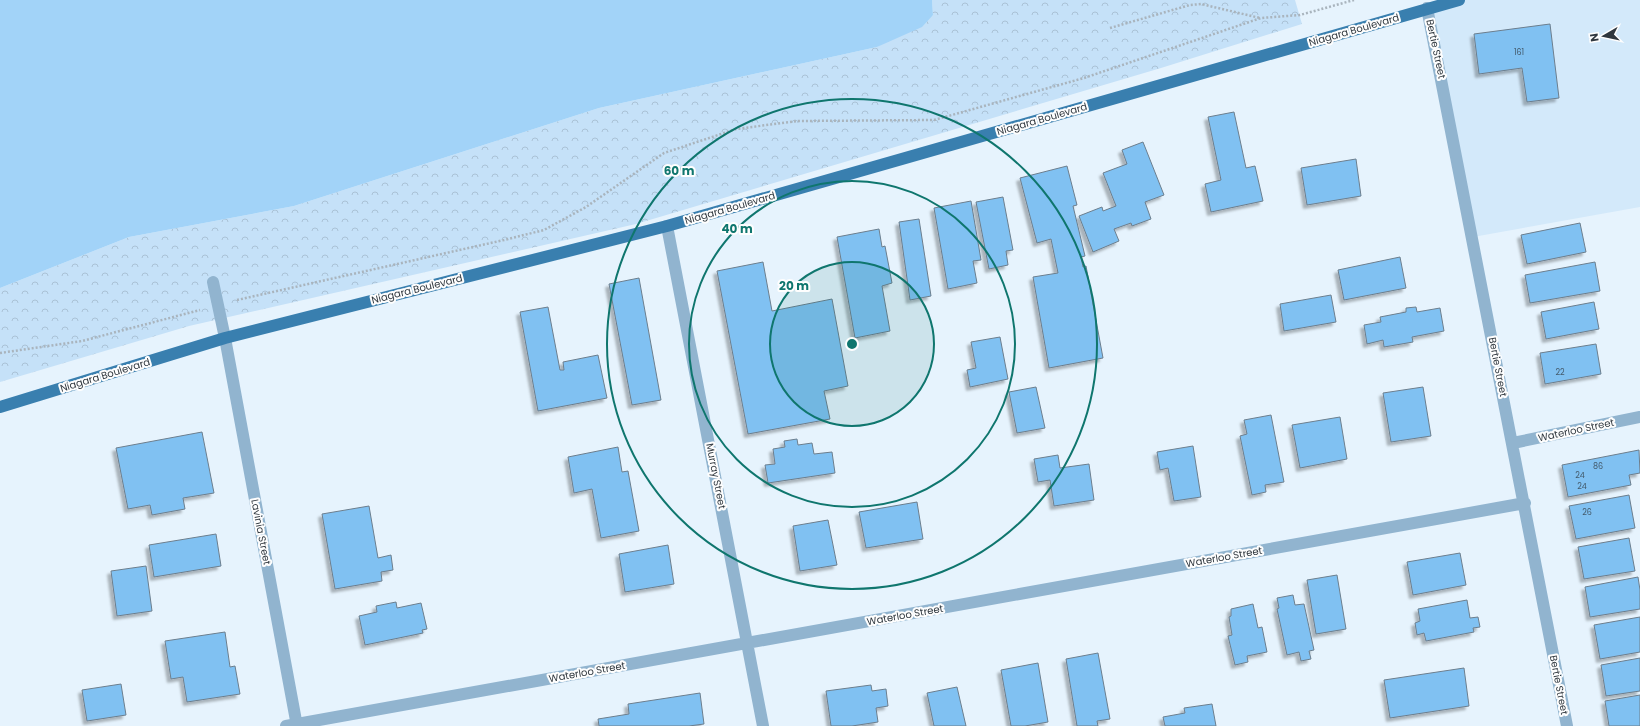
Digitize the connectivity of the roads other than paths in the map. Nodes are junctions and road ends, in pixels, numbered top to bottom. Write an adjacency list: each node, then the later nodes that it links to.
1 (1459, 0): 2 (main road, Niagara Boulevard)
2 (1427, 8): 3 (main road, Niagara Boulevard); 8 (street, Bertie Street)
3 (668, 226): 5 (main road, Niagara Boulevard); 10 (street, Murray Street)
4 (213, 282): 5 (street, Lavinia Street)
5 (225, 338): 6 (main road, Niagara Boulevard); 11 (street, Lavinia Street)
6 (0, 407)
7 (1640, 417): 8 (street, Waterloo Street)
8 (1513, 443): 9 (street, Bertie Street)
9 (1525, 503): 10 (street, Waterloo Street); 13 (street, Bertie Street)
10 (748, 644): 11 (street, Waterloo Street); 12 (street, Murray Street)
11 (293, 725)
12 (763, 726)
13 (1567, 726)

